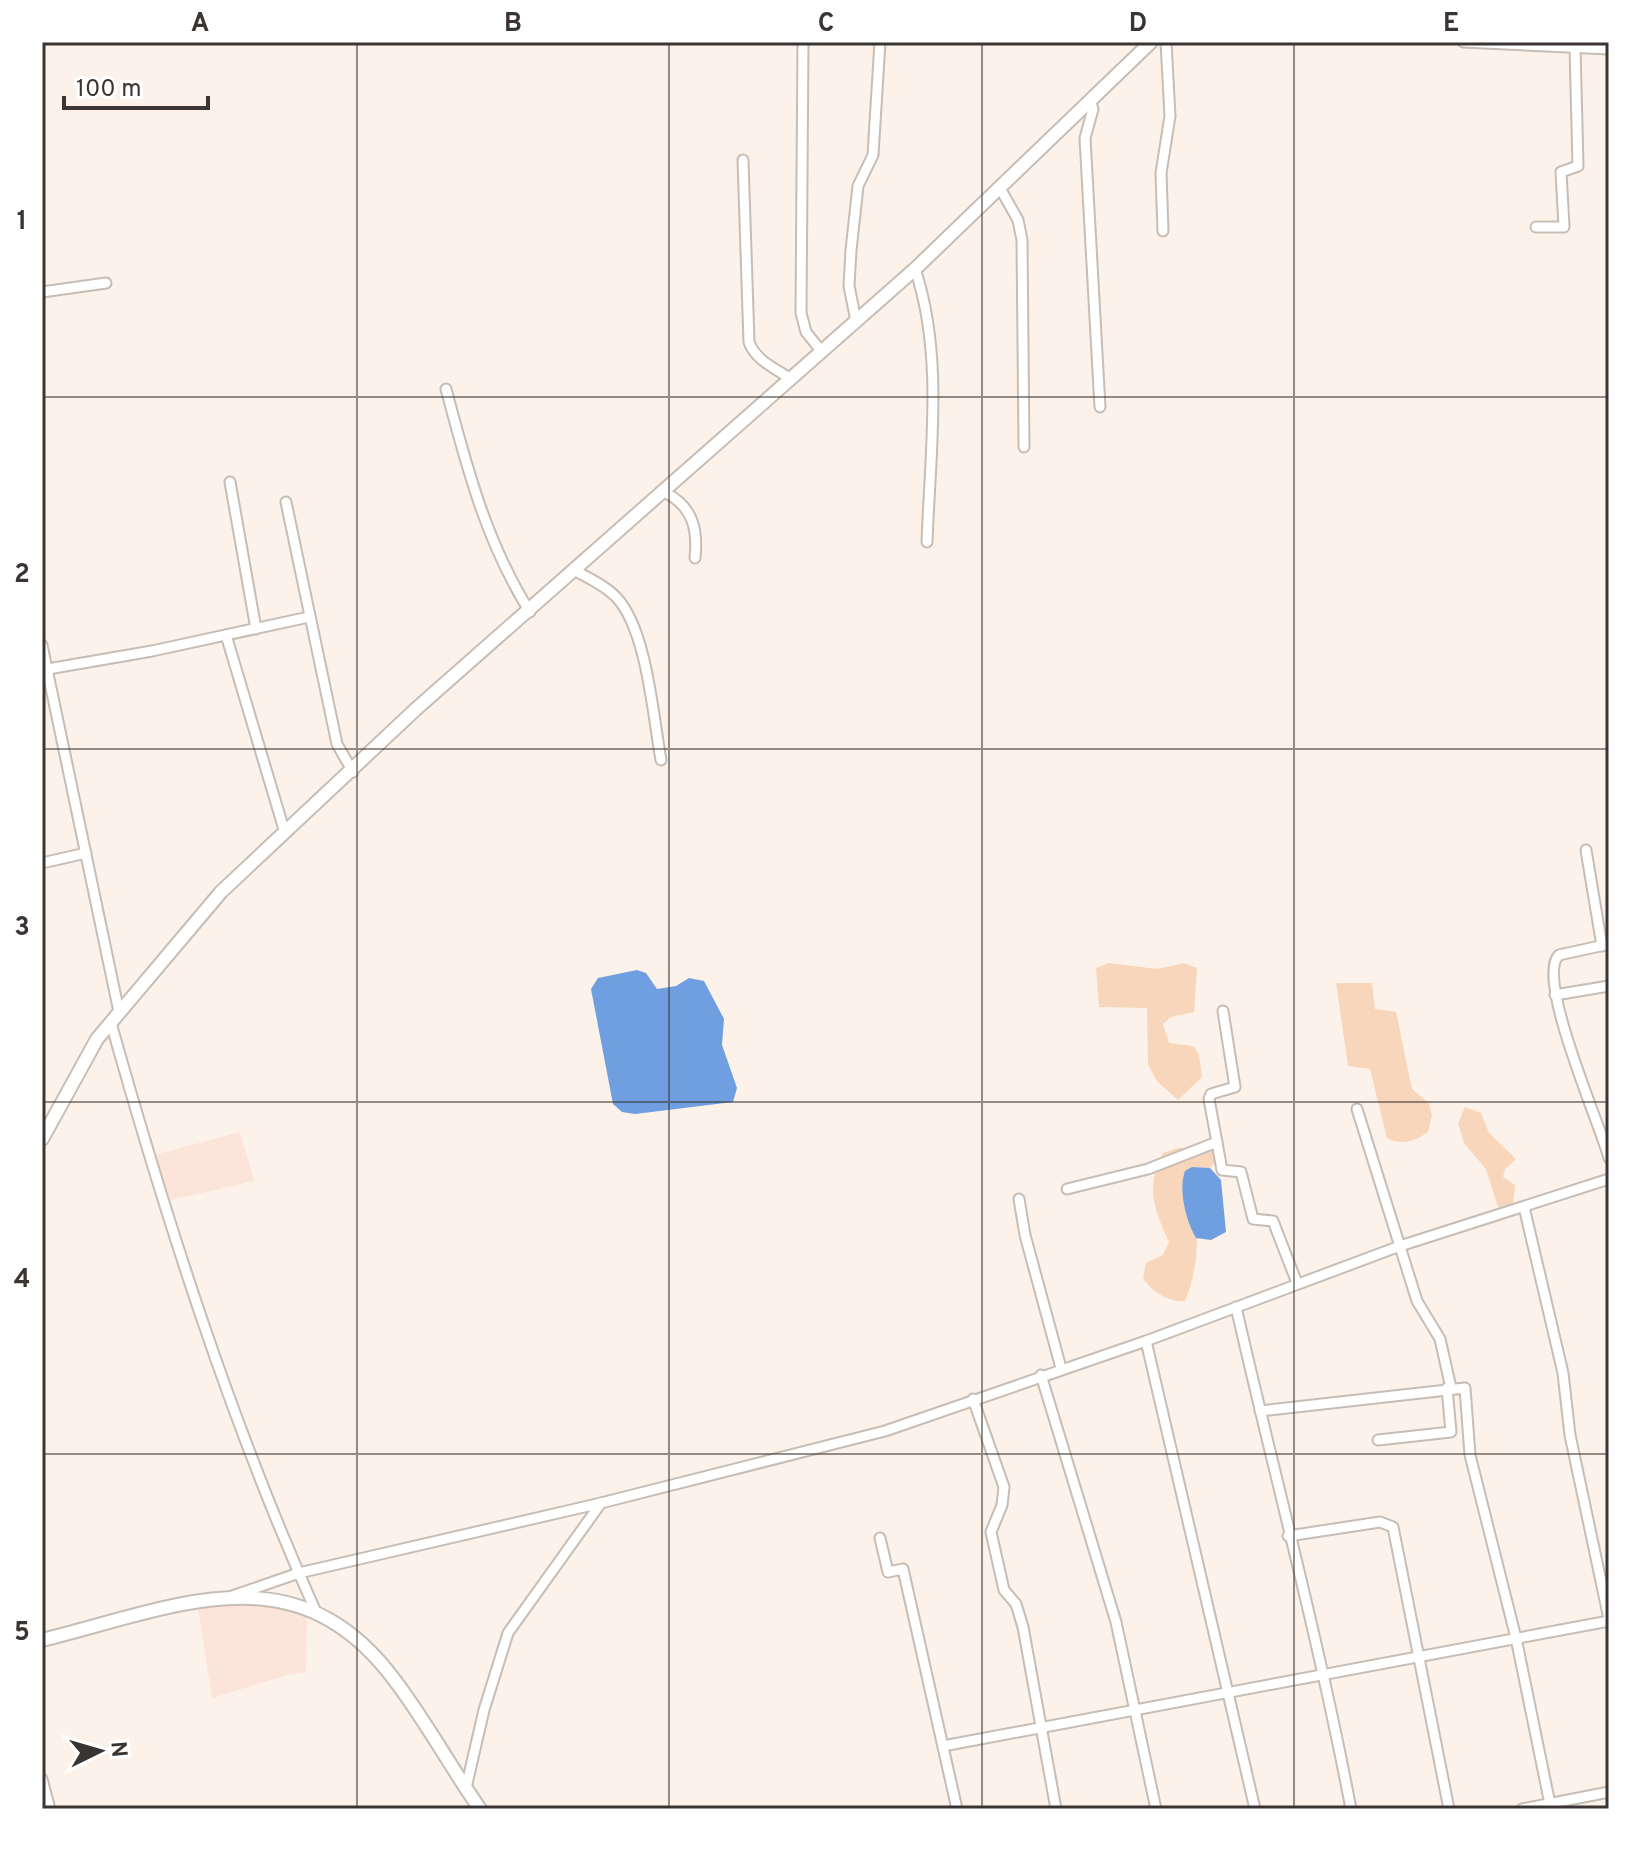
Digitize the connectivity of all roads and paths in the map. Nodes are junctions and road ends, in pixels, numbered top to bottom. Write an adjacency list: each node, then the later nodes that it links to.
1 (803, 42): 17 (street)
2 (880, 42): 16 (street)
3 (1151, 42): 8 (street)
4 (1166, 42): 12 (street)
5 (1463, 42): 6 (street)
6 (1575, 47): 7 (street); 11 (street)
7 (1609, 49)
8 (1091, 103): 10 (street); 20 (street)
9 (743, 160): 18 (street)
10 (1001, 190): 13 (street); 21 (street)
11 (1536, 227)
12 (1163, 231)
13 (915, 269): 16 (street); 25 (street)
14 (106, 283): 15 (street)
15 (42, 292)
16 (856, 321): 17 (street)
17 (822, 352): 18 (street)
18 (791, 379): 23 (street)
19 (446, 389): 28 (street)
20 (1100, 407)
21 (1024, 447)
22 (230, 482): 30 (street)
23 (664, 492): 26 (street); 27 (street)
24 (286, 502): 29 (street)
25 (927, 542)
26 (695, 558)
27 (576, 571): 28 (street); 36 (street)
28 (530, 612): 37 (street)
29 (309, 617): 30 (street); 37 (street)
30 (256, 629): 31 (street)
31 (226, 635): 33 (street); 38 (street)
32 (42, 645): 33 (street)
33 (48, 669): 34 (street)
34 (53, 703): 35 (street); 40 (street)
35 (42, 707)
36 (660, 756)
37 (353, 772): 38 (street)
38 (285, 833): 46 (street)
39 (1586, 850): 42 (street)
40 (86, 853): 41 (street); 46 (street)
41 (42, 863)
42 (1605, 945): 44 (street)
43 (1609, 986): 44 (street)
44 (1555, 995): 50 (street)
45 (1223, 1011): 49 (street)
46 (115, 1018): 48 (street); 68 (street)
47 (1357, 1109): 55 (street)
48 (42, 1139)
49 (1217, 1142): 52 (street); 56 (street)
50 (1609, 1158)
51 (1609, 1179): 54 (street)
52 (1067, 1189)
53 (1019, 1199): 59 (street)
54 (1524, 1207): 55 (street); 71 (street)
55 (1400, 1246): 56 (street); 61 (street)
56 (1297, 1283): 57 (street)
57 (1236, 1307): 58 (street); 63 (street)
58 (1146, 1341): 59 (street); 76 (street)
59 (1061, 1368): 60 (street)
60 (1041, 1375): 62 (street); 77 (street)
61 (1449, 1388): 63 (street); 64 (street); 72 (street)
62 (973, 1399): 65 (street); 78 (street)
63 (1260, 1411): 66 (street)
64 (1378, 1440)
65 (601, 1503): 68 (street); 81 (street)
66 (1288, 1536): 74 (street); 75 (street)
67 (880, 1538): 79 (street)
68 (299, 1573): 69 (street); 70 (street)
69 (231, 1597): 70 (street); 73 (street)
70 (316, 1612): 81 (street)
71 (1609, 1620): 72 (street)
72 (1516, 1638): 74 (street); 83 (street)
73 (42, 1640)
74 (1420, 1656): 75 (street); 91 (street)
75 (1326, 1673): 76 (street); 90 (street)
76 (1230, 1692): 77 (street); 89 (street)
77 (1136, 1712): 78 (street); 88 (street)
78 (1041, 1728): 79 (street); 87 (street)
79 (943, 1746): 86 (street)
80 (42, 1779): 84 (street)
81 (466, 1788): 85 (street)
82 (1609, 1792): 83 (street)
83 (1551, 1806): 92 (street)
84 (50, 1809)
85 (480, 1809)
86 (957, 1809)
87 (1056, 1809)
88 (1156, 1809)
89 (1255, 1809)
90 (1351, 1809)
91 (1449, 1809)
92 (1522, 1809)

